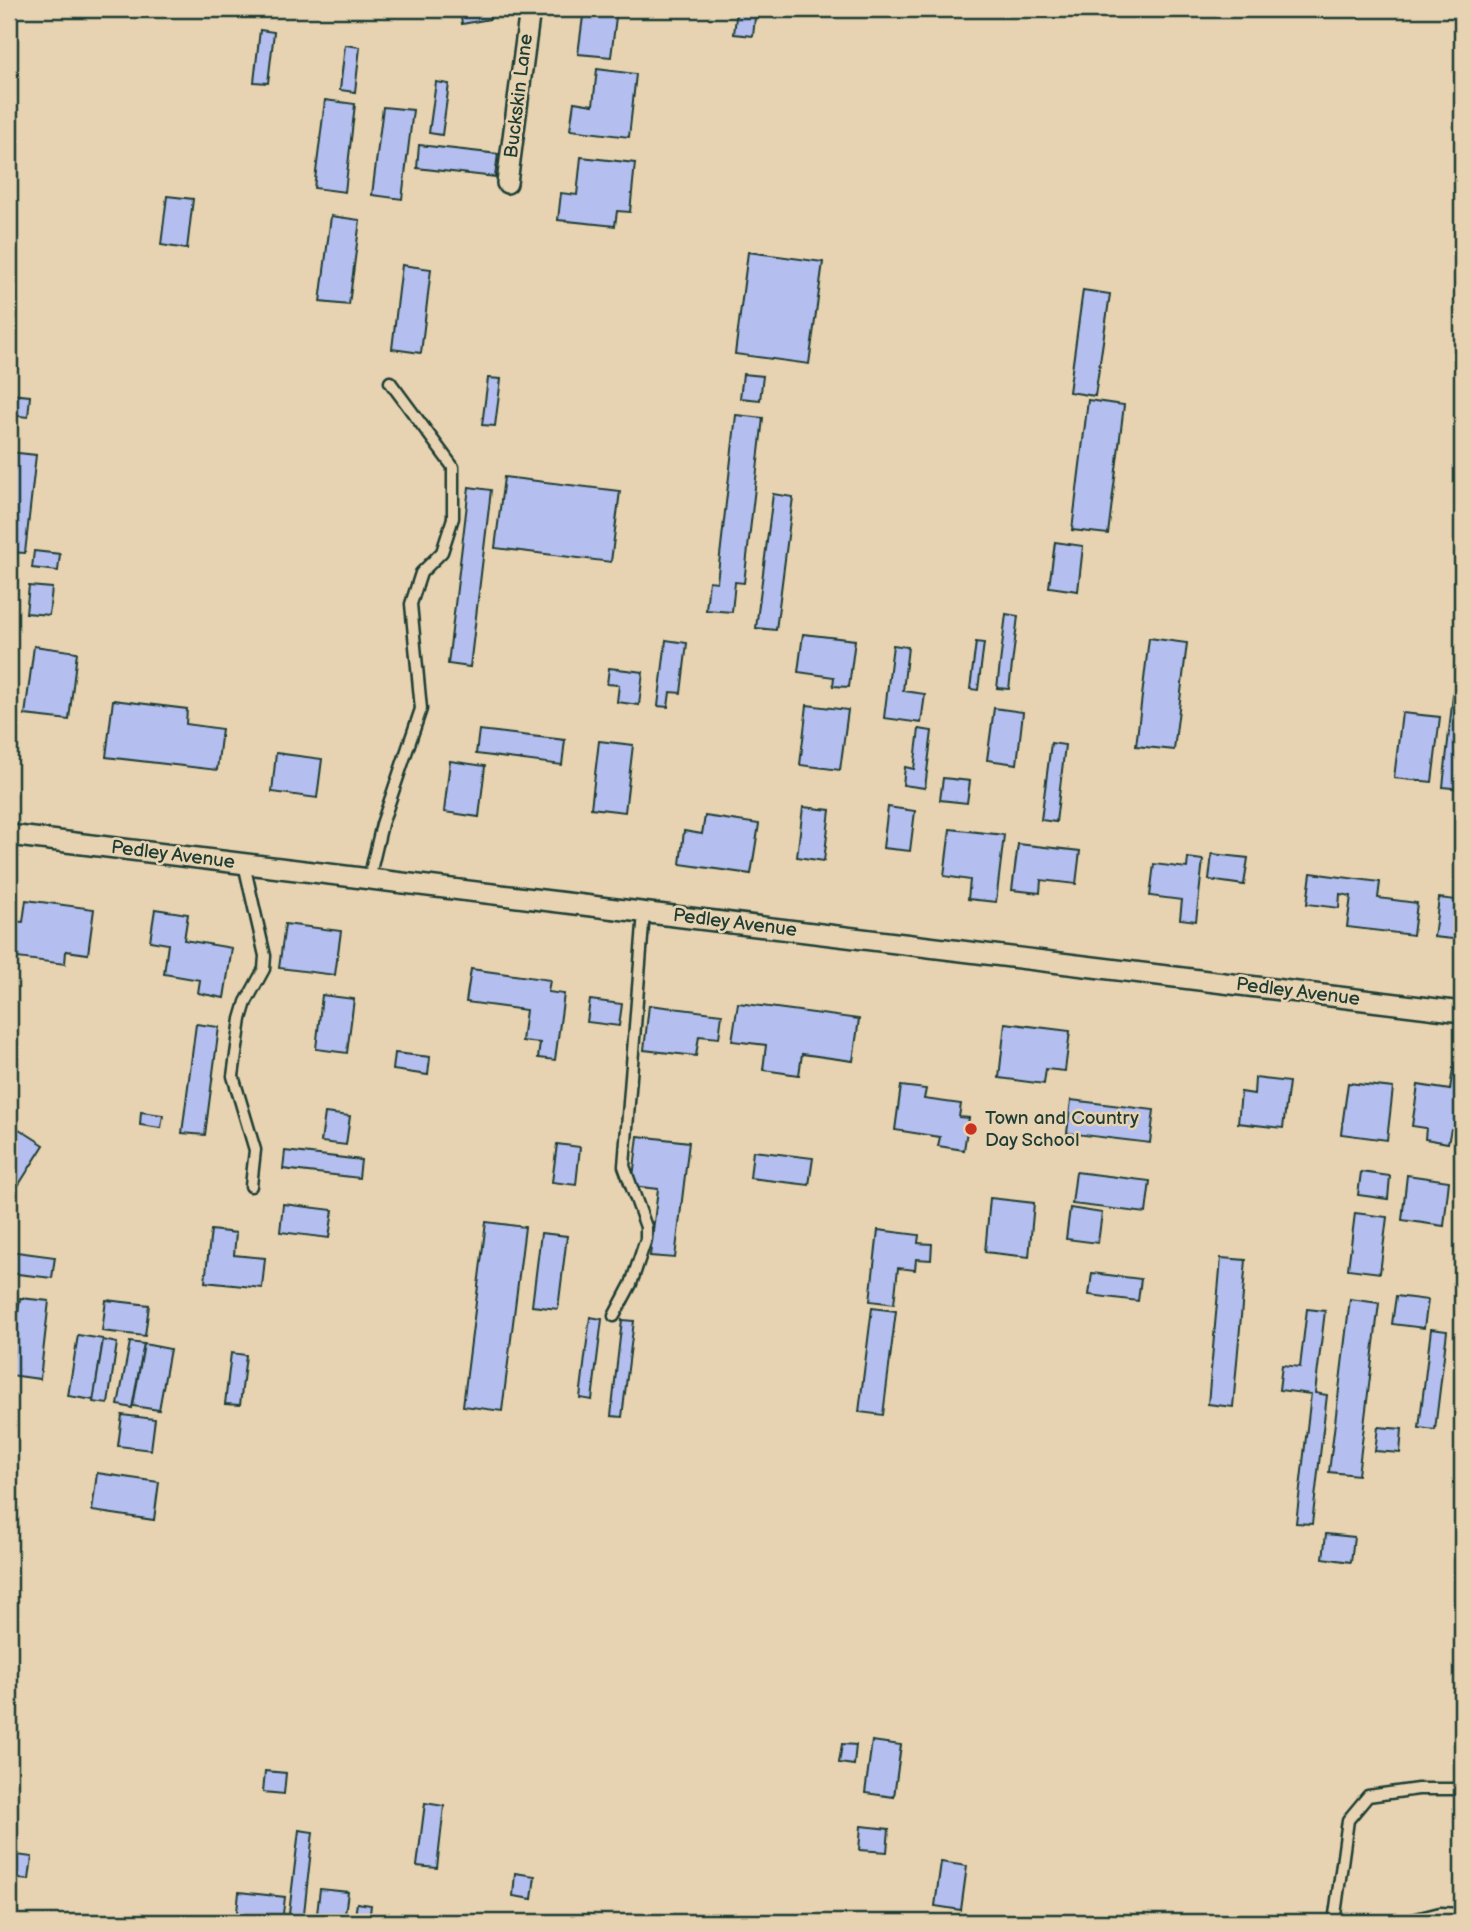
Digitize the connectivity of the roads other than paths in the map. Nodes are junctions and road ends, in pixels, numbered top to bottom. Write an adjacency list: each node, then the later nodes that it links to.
1 (530, 9): 2 (street, Buckskin Lane)
2 (507, 183)
3 (390, 382): 6 (lane)
4 (9, 835): 5 (street, Pedley Avenue)
5 (243, 863): 6 (street, Pedley Avenue); 9 (lane)
6 (369, 878): 7 (street, Pedley Avenue)
7 (644, 912): 8 (street, Pedley Avenue); 10 (lane)
8 (1462, 1012)
9 (251, 1186)
10 (614, 1316)
11 (1462, 1789): 13 (lane)
12 (1462, 1914): 14 (lane)
13 (1334, 1922)
14 (1404, 1922)

